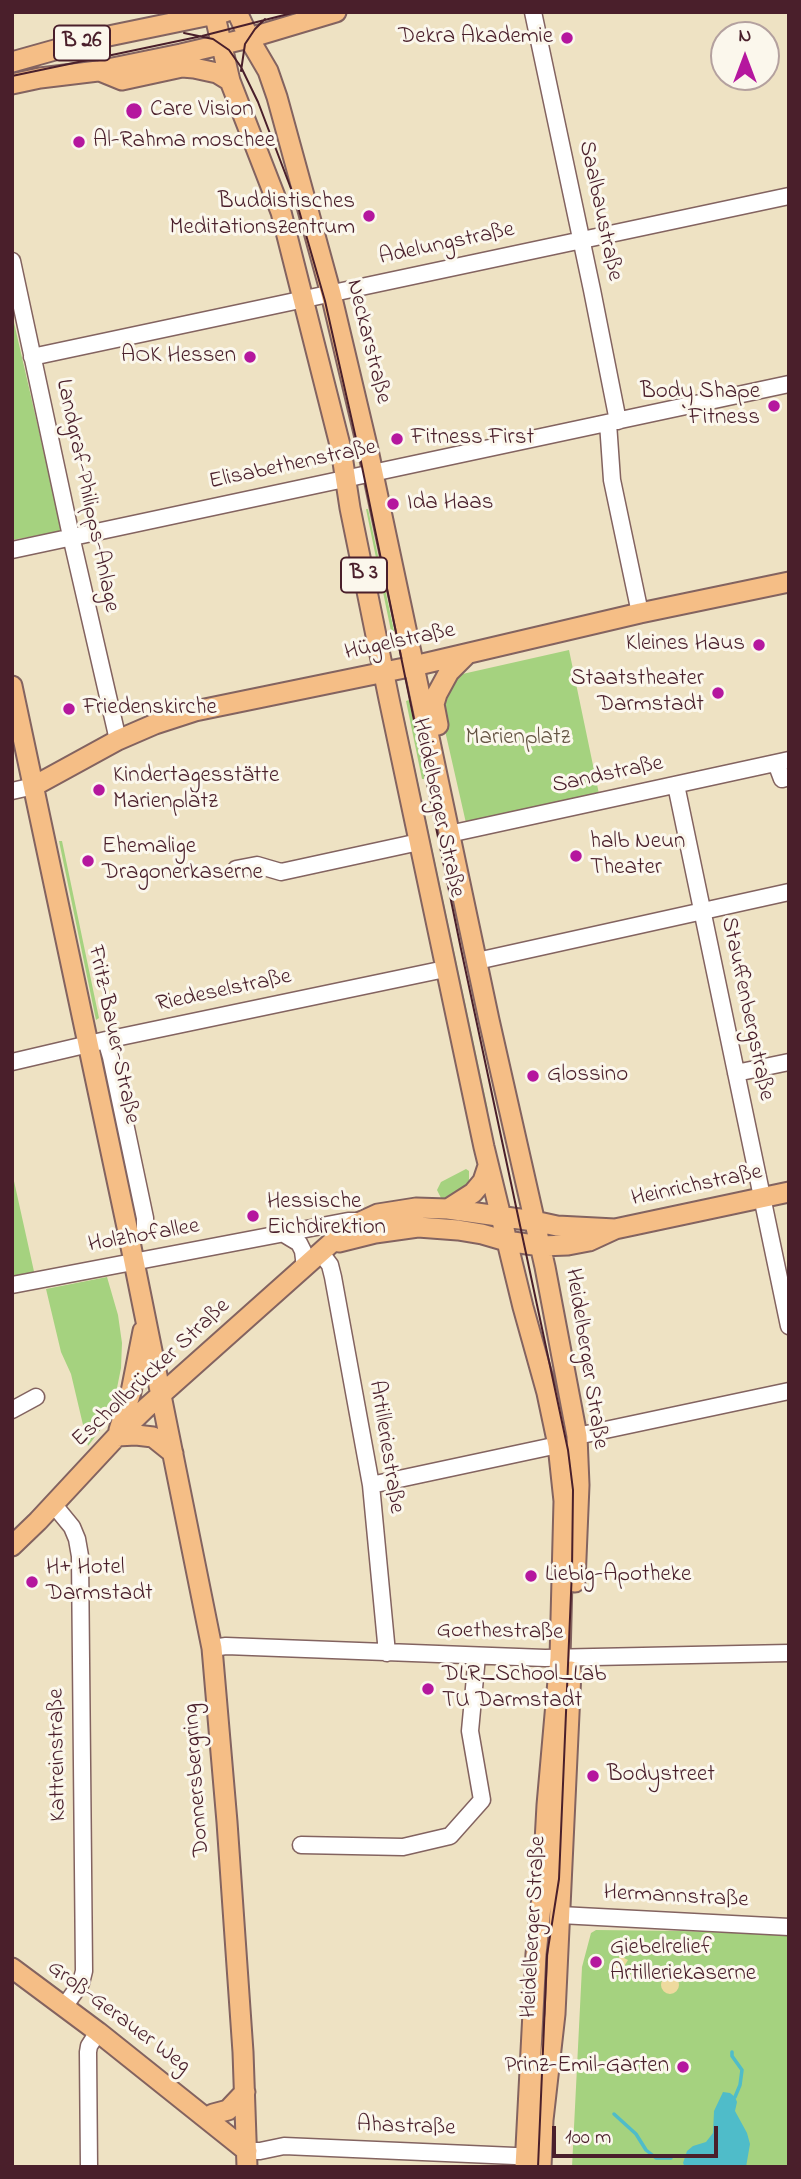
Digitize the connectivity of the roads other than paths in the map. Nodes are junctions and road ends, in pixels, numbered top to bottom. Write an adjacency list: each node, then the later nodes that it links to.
1 (172, 12): 7 (main road)
2 (237, 12): 8 (main road, B 3)
3 (336, 12): 6 (main road, B 26)
4 (533, 12): 16 (street, Saalbaustraße)
5 (218, 13): 7 (main road, B 26); 9 (main road, B 3)
6 (288, 26): 8 (main road, B 26); 12 (main road)
7 (153, 27): 10 (main road, B 26)
8 (249, 38): 9 (main road, B 26); 12 (main road, Neckarstraße / B 3)
9 (221, 44): 11 (main road, B 26); 13 (main road, B 3)
10 (12, 62)
11 (98, 71): 13 (main road); 14 (main road, B 26)
12 (268, 71): 18 (main road, Neckarstraße / B 3)
13 (230, 81): 19 (main road, B 3)
14 (12, 84)
15 (789, 196): 16 (street, Adelungstraße)
16 (582, 239): 18 (street, Adelungstraße); 22 (street, Saalbaustraße)
17 (12, 261): 20 (street, Landgraf-Philipps-Anlage)
18 (331, 294): 19 (street, Adelungstraße); 23 (main road, Neckarstraße / B 3)
19 (304, 300): 20 (street, Adelungstraße); 24 (main road, B 3)
20 (32, 357): 25 (street, Landgraf-Philipps-Anlage)
21 (789, 384): 22 (street, Elisabethenstraße)
22 (613, 422): 23 (street, Elisabethenstraße); 28 (street, Saalbaustraße)
23 (372, 473): 24 (street, Elisabethenstraße); 30 (main road, Neckarstraße / B 3)
24 (345, 479): 25 (street, Elisabethenstraße); 31 (main road, B 3)
25 (71, 536): 26 (street, Elisabethenstraße); 33 (street, Landgraf-Philipps-Anlage)
26 (12, 550)
27 (789, 582): 28 (main road, Hügelstraße)
28 (640, 614): 29 (main road, Hügelstraße)
29 (467, 654): 30 (main road, Hügelstraße); 36 (main road)
30 (414, 666): 31 (main road, Hügelstraße); 36 (main road, Heidelberger Straße / B 3)
31 (384, 672): 33 (main road, Hügelstraße); 41 (main road, Heidelberger Straße / B 3)
32 (12, 686): 38 (main road, Fritz-Bauer-Straße)
33 (118, 740): 38 (main road, Hügelstraße)
34 (782, 762): 35 (street, Sandstraße); 37 (street, Sandstraße)
35 (789, 777)
36 (439, 780): 40 (main road, Heidelberger Straße / B 3)
37 (676, 785): 40 (street, Sandstraße); 44 (street, Stauffenbergstraße)
38 (34, 786): 39 (street); 47 (main road, Fritz-Bauer-Straße)
39 (12, 791)
40 (449, 834): 45 (main road, Heidelberger Straße / B 3)
41 (419, 842): 42 (street); 46 (main road, Heidelberger Straße / B 3)
42 (236, 869)
43 (789, 892): 44 (street)
44 (702, 911): 45 (street); 50 (street, Stauffenbergstraße)
45 (477, 961): 57 (main road, Heidelberger Straße / B 3)
46 (445, 969): 47 (street, Riedeselstraße); 51 (main road, Heidelberger Straße / B 3)
47 (97, 1042): 48 (street, Riedeselstraße); 58 (street, Fritz-Bauer-Straße); 64 (main road, Fritz-Bauer-Straße)
48 (12, 1062)
49 (789, 1062): 50 (street)
50 (736, 1073): 53 (street, Stauffenbergstraße)
51 (488, 1166): 54 (main road); 55 (main road, Heidelberger Straße / B 3)
52 (789, 1192): 53 (main road, Heinrichstraße)
53 (762, 1198): 59 (main road, Heinrichstraße); 68 (street, Stauffenbergstraße)
54 (448, 1209): 55 (main road, Eschollbrücker Straße); 56 (main road, Eschollbrücker Straße)
55 (500, 1217): 57 (main road, Heinrichstraße); 61 (main road, Heidelberger Straße / B 3)
56 (362, 1221): 60 (street, Holzhofallee); 63 (main road, Eschollbrücker Straße)
57 (534, 1221): 59 (main road, Heinrichstraße); 62 (main road, Heidelberger Straße / B 3)
58 (145, 1228)
59 (615, 1229): 62 (main road, Heinrichstraße)
60 (284, 1234): 64 (street, Holzhofallee); 65 (street)
61 (506, 1241): 62 (main road, Heinrichstraße); 63 (main road, Eschollbrücker Straße); 75 (main road, Heidelberger Straße / B 3)
62 (541, 1246): 74 (main road, Heidelberger Straße / B 3)
63 (326, 1248): 65 (main road, Eschollbrücker Straße); 77 (street, Artilleriestraße)
64 (134, 1262): 66 (street, Holzhofallee); 67 (main road, Fritz-Bauer-Straße)
65 (305, 1267): 70 (main road, Eschollbrücker Straße)
66 (12, 1285)
67 (145, 1319): 70 (main road, Fritz-Bauer-Straße); 73 (main road)
68 (789, 1326)
69 (789, 1391): 74 (street)
70 (161, 1394): 73 (main road, Eschollbrücker Straße); 76 (main road, Donnersbergring)
71 (36, 1397): 72 (street)
72 (12, 1410)
73 (117, 1436): 76 (main road); 78 (main road, Eschollbrücker Straße)
74 (577, 1436): 84 (main road, Heidelberger Straße / B 3)
75 (558, 1445): 77 (street); 84 (main road, Heidelberger Straße / B 3)
76 (173, 1453): 80 (main road, Donnersbergring)
77 (371, 1485): 81 (street, Artilleriestraße)
78 (54, 1505): 79 (main road, Eschollbrücker Straße); 90 (street, Kattreinstraße)
79 (12, 1546)
80 (212, 1648): 81 (street, Goethestraße); 92 (main road, Donnersbergring)
81 (387, 1653): 83 (street, Goethestraße)
82 (789, 1653): 84 (street, Goethestraße)
83 (478, 1656): 84 (street, Goethestraße); 85 (street)
84 (566, 1657): 86 (main road, Heidelberger Straße / B 3); 87 (main road, Heidelberger Straße / B 3)
85 (301, 1845)
86 (540, 1913): 87 (main road); 96 (main road, Heidelberger Straße / B 3)
87 (561, 1915): 88 (street, Hermannstraße); 96 (main road, Heidelberger Straße / B 3)
88 (789, 1927)
89 (12, 1968): 90 (main road, Groß-Gerauer Weg)
90 (64, 2007): 91 (main road, Groß-Gerauer Weg)
91 (98, 2032): 93 (main road, Groß-Gerauer Weg); 97 (street)
92 (245, 2092): 94 (main road); 95 (main road, Donnersbergring)
93 (194, 2107): 94 (main road, Groß-Gerauer Weg); 95 (main road, Groß-Gerauer Weg)
94 (213, 2114): 95 (main road, Groß-Gerauer Weg)
95 (247, 2150): 96 (street, Ahastraße)
96 (533, 2162)
97 (89, 2167)

